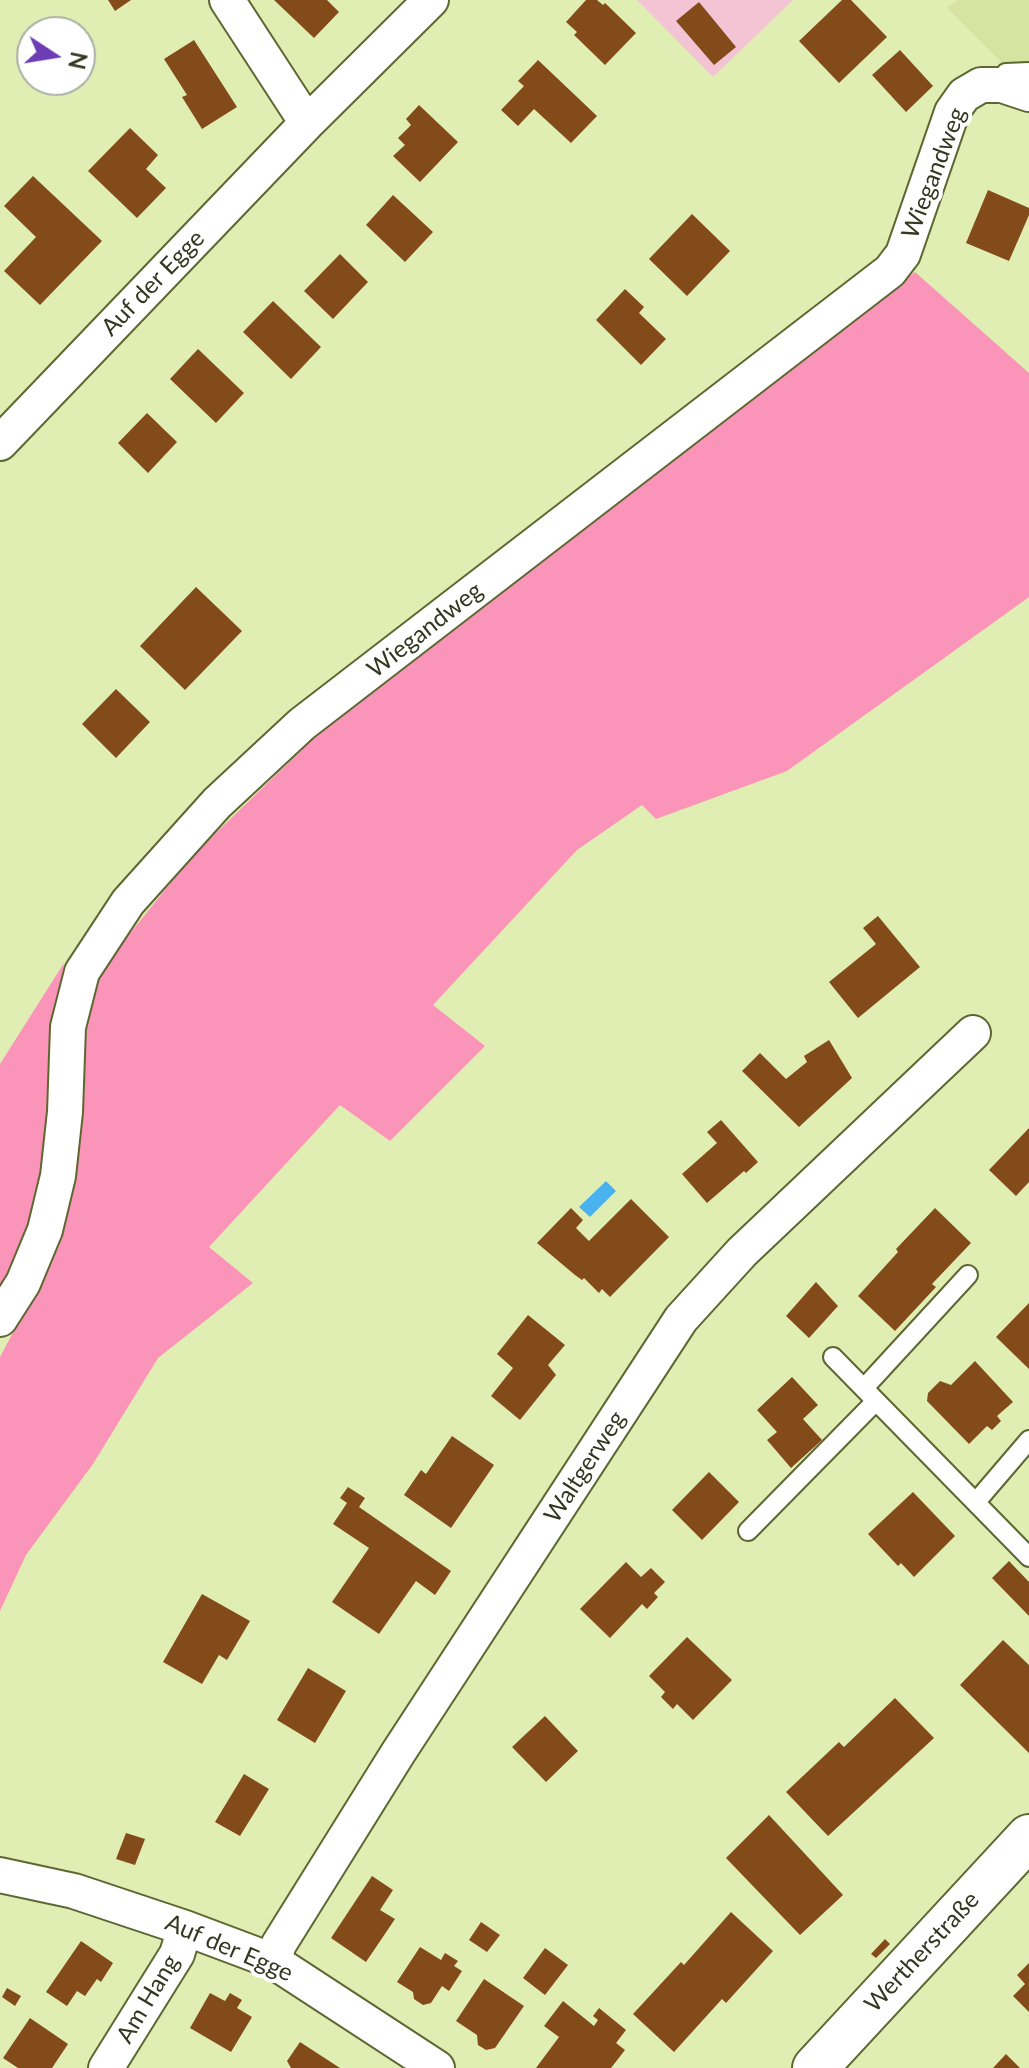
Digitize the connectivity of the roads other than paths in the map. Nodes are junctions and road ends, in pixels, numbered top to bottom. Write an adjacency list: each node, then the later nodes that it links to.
1 (227, 0): 4 (street)
2 (441, 5): 4 (street, Auf der Egge)
3 (1020, 84): 8 (street, Wiegandweg)
4 (307, 123): 5 (street, Auf der Egge)
5 (0, 443)
6 (973, 1033): 18 (street, Waltgerweg)
7 (968, 1275): 10 (lane)
8 (0, 1319)
9 (833, 1357): 10 (lane)
10 (870, 1395): 12 (lane); 13 (lane)
11 (1029, 1440): 12 (lane)
12 (976, 1502): 14 (lane)
13 (748, 1531)
14 (1029, 1557)
15 (1029, 1837): 21 (main road, Wertherstraße)
16 (0, 1875): 17 (street, Auf der Egge)
17 (185, 1928): 18 (street, Auf der Egge); 20 (street, Am Hang)
18 (273, 1961): 19 (street, Auf der Egge)
19 (417, 2063)
20 (106, 2068)
21 (815, 2068)

